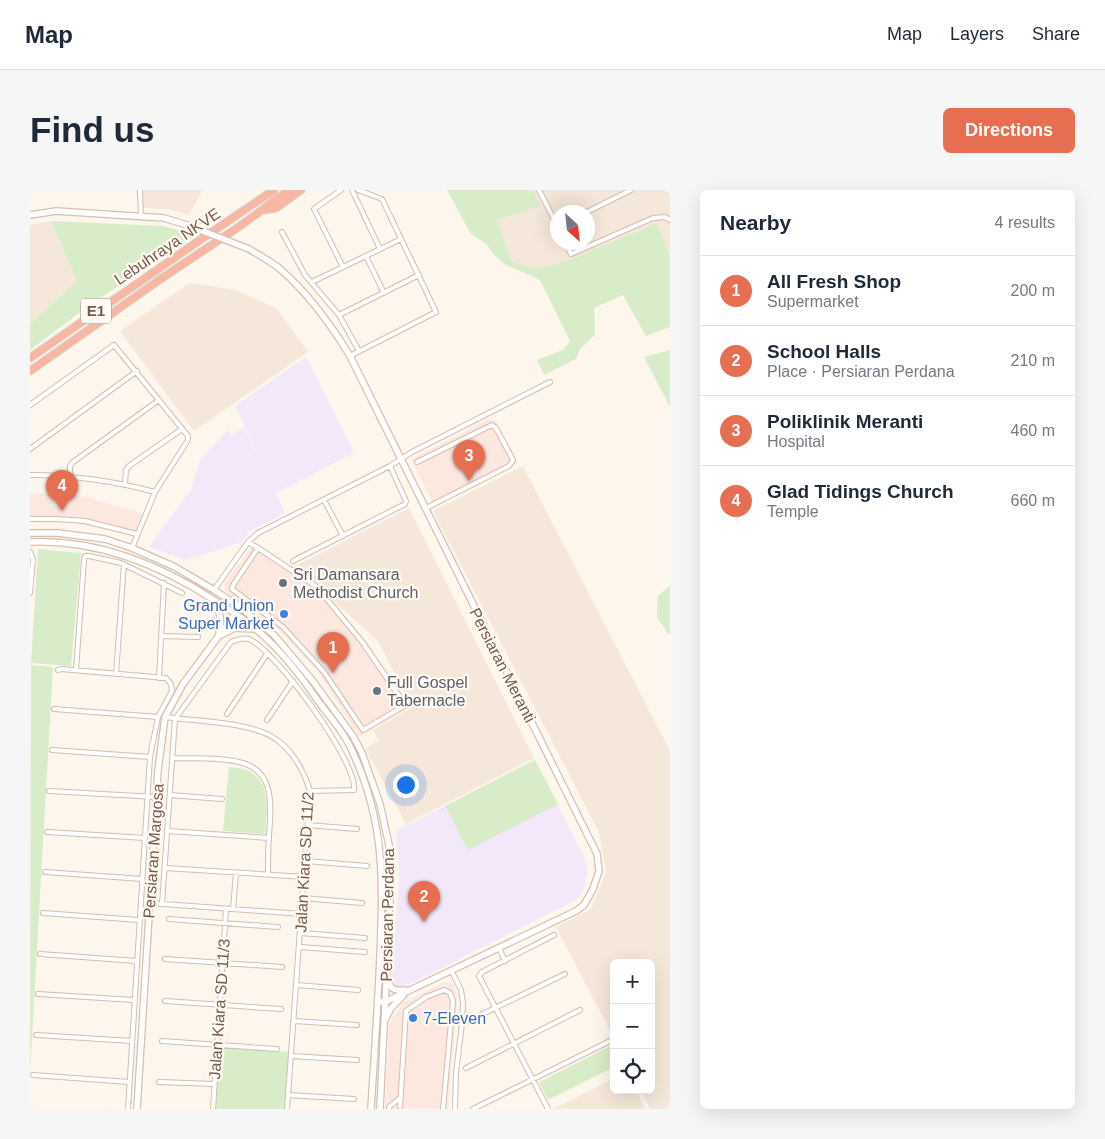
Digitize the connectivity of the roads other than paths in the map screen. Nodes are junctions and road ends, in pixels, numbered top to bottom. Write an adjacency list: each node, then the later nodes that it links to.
1 (140, 190): 14 (street)
2 (289, 190): 11 (highway)
3 (301, 190): 11 (highway, E1)
4 (341, 190): 23 (street)
5 (352, 190): 19 (street)
6 (358, 190): 17 (street)
7 (539, 190): 12 (street)
8 (631, 190): 10 (street)
9 (273, 191): 30 (highway, Lebuhraya NKVE / E1)
10 (595, 208)
11 (262, 211): 31 (highway, Lebuhraya NKVE / E1)
12 (550, 211)
13 (30, 215): 14 (main road)
14 (141, 217): 29 (main road, Persiaran Meranti, bridge)
15 (670, 220): 18 (street)
16 (282, 232): 25 (street)
17 (401, 238): 19 (street); 24 (street)
18 (595, 244)
19 (380, 249): 22 (street)
20 (570, 250): 21 (street)
21 (581, 250)
22 (366, 256): 23 (street); 26 (street)
23 (344, 267): 25 (street)
24 (419, 275): 26 (street); 28 (street)
25 (312, 282): 27 (street)
26 (384, 293): 27 (street)
27 (339, 315): 28 (street)
28 (359, 351): 29 (street)
29 (350, 356): 38 (main road, Persiaran Meranti)
30 (30, 358)
31 (30, 371)
32 (137, 372): 34 (street); 35 (street); 37 (street)
33 (550, 382): 38 (street)
34 (159, 400): 36 (street); 42 (street)
35 (30, 405)
36 (182, 429): 43 (street); 44 (street)
37 (30, 449)
38 (401, 460): 40 (street); 46 (main road, Persiaran Meranti)
39 (418, 462): 46 (street)
40 (390, 466): 45 (street); 50 (street)
41 (30, 475): 42 (street)
42 (70, 476): 43 (street)
43 (125, 484): 44 (street)
44 (155, 492): 49 (street)
45 (324, 500): 50 (street); 52 (street)
46 (426, 508): 122 (main road, Persiaran Meranti)
47 (30, 519): 49 (street)
48 (30, 533): 53 (main road, Persiaran Perdana)
49 (137, 534): 53 (street)
50 (342, 536): 56 (street)
51 (30, 542): 62 (main road, Persiaran Perdana)
52 (248, 542): 54 (street); 59 (street)
53 (132, 548): 59 (main road, Persiaran Perdana)
54 (258, 548): 81 (street); 81 (street)
55 (30, 552): 60 (street)
56 (293, 560)
57 (124, 564): 58 (street); 71 (street); 72 (street)
58 (164, 584): 61 (street); 66 (street)
59 (216, 592): 63 (main road); 64 (main road, Persiaran Perdana)
60 (30, 593)
61 (182, 593)
62 (212, 599): 63 (main road, Persiaran Perdana); 67 (main road)
63 (235, 614): 64 (main road); 65 (main road, Persiaran Perdana); 67 (main road, Persiaran Margosa)
64 (261, 623): 82 (main road, Persiaran Perdana)
65 (257, 629): 67 (main road); 139 (main road, Persiaran Perdana)
66 (161, 636): 68 (street); 73 (street)
67 (218, 637): 78 (main road, Persiaran Margosa)
68 (198, 638)
69 (268, 654): 74 (street); 76 (street); 79 (street)
70 (58, 670): 71 (street)
71 (76, 670): 72 (street)
72 (116, 674): 73 (street)
73 (158, 678): 77 (street)
74 (293, 681): 80 (street); 87 (street)
75 (54, 709): 77 (street)
76 (227, 714)
77 (158, 717): 84 (street)
78 (165, 717): 79 (street, Jalan Kiara SD 11/2); 90 (main road, Persiaran Margosa)
79 (176, 719): 85 (street); 87 (street, Jalan Kiara SD 11/2)
80 (267, 720)
81 (363, 730): 82 (street)
82 (353, 736): 132 (main road, Persiaran Perdana)
83 (52, 750): 84 (street)
84 (150, 757): 89 (street)
85 (173, 758): 88 (street); 97 (street)
86 (50, 791): 89 (street)
87 (310, 791): 92 (street, Jalan Kiara SD 11/2)
88 (170, 795): 91 (street); 94 (street)
89 (147, 797): 90 (street); 96 (street)
90 (156, 797): 108 (main road, Persiaran Margosa)
91 (222, 799)
92 (308, 825): 93 (street); 98 (street, Jalan Kiara SD 11/2)
93 (357, 829)
94 (168, 831): 97 (street); 100 (street)
95 (47, 832): 96 (street)
96 (144, 838): 105 (street)
97 (269, 838): 103 (street)
98 (306, 861): 99 (street); 104 (street, Jalan Kiara SD 11/2)
99 (367, 866)
100 (165, 868): 102 (street); 109 (street)
101 (45, 872): 105 (street)
102 (236, 873): 103 (street); 111 (street)
103 (268, 875): 104 (street)
104 (305, 877): 106 (street, Jalan Kiara SD 11/2)
105 (142, 880): 115 (street)
106 (303, 898): 107 (street); 113 (street, Jalan Kiara SD 11/2)
107 (362, 903)
108 (150, 904): 109 (street); 171 (main road, Persiaran Margosa)
109 (162, 904): 110 (street)
110 (226, 909): 111 (street); 116 (street, Jalan Kiara SD 11/3)
111 (233, 909): 113 (street)
112 (43, 913): 115 (street)
113 (302, 914): 118 (street, Jalan Kiara SD 11/2)
114 (169, 919): 116 (street)
115 (139, 920): 126 (street)
116 (225, 924): 117 (street); 128 (street, Jalan Kiara SD 11/3)
117 (278, 927)
118 (301, 933): 120 (street); 121 (street, Jalan Kiara SD 11/2)
119 (554, 935): 127 (street)
120 (365, 938)
121 (300, 947): 123 (street); 133 (street, Jalan Kiara SD 11/2)
122 (499, 948): 127 (street); 130 (main road, Persiaran Meranti)
123 (365, 952)
124 (40, 954): 126 (street)
125 (166, 959): 128 (street)
126 (137, 961): 137 (street)
127 (505, 961): 141 (street)
128 (222, 963): 129 (street); 140 (street, Jalan Kiara SD 11/3)
129 (282, 967)
130 (452, 972): 135 (main road, Persiaran Meranti); 146 (street)
131 (565, 974): 141 (street)
132 (387, 975): 135 (main road); 139 (main road, Persiaran Perdana)
133 (297, 985): 134 (street); 144 (street, Jalan Kiara SD 11/2)
134 (358, 990)
135 (411, 990): 139 (main road, Persiaran Meranti); 145 (main road)
136 (38, 994): 137 (street)
137 (134, 1000): 149 (street)
138 (165, 1001): 140 (street)
139 (381, 1002): 145 (main road, Persiaran Perdana); 174 (main road, Persiaran Perdana)
140 (220, 1005): 142 (street); 153 (street, Jalan Kiara SD 11/3)
141 (495, 1008): 146 (street); 152 (street)
142 (281, 1009)
143 (580, 1010): 152 (street)
144 (294, 1021): 147 (street); 155 (street, Jalan Kiara SD 11/2)
145 (383, 1023): 175 (main road, Persiaran Perdana)
146 (462, 1024): 158 (street)
147 (357, 1026)
148 (36, 1035): 149 (street)
149 (132, 1041): 162 (street)
150 (610, 1041): 161 (street)
151 (162, 1042): 153 (street)
152 (513, 1043): 157 (street); 161 (street)
153 (217, 1045): 154 (street); 164 (street, Jalan Kiara SD 11/3)
154 (277, 1049)
155 (291, 1056): 156 (street); 165 (street, Jalan Kiara SD 11/2)
156 (357, 1060)
157 (466, 1068)
158 (456, 1072): 159 (street); 177 (street)
159 (446, 1073): 166 (street); 176 (street)
160 (33, 1075): 162 (street)
161 (533, 1080): 178 (street); 179 (street)
162 (129, 1082): 170 (street)
163 (159, 1082): 164 (street)
164 (214, 1084): 172 (street, Jalan Kiara SD 11/3)
165 (288, 1095): 167 (street); 173 (street, Jalan Kiara SD 11/2)
166 (400, 1098): 168 (street); 169 (street)
167 (354, 1100)
168 (400, 1107)
169 (389, 1108)
170 (128, 1109)
171 (137, 1109)
172 (213, 1109)
173 (287, 1109)
174 (370, 1109)
175 (380, 1109)
176 (443, 1109)
177 (455, 1109)
178 (473, 1109)
179 (548, 1109)

